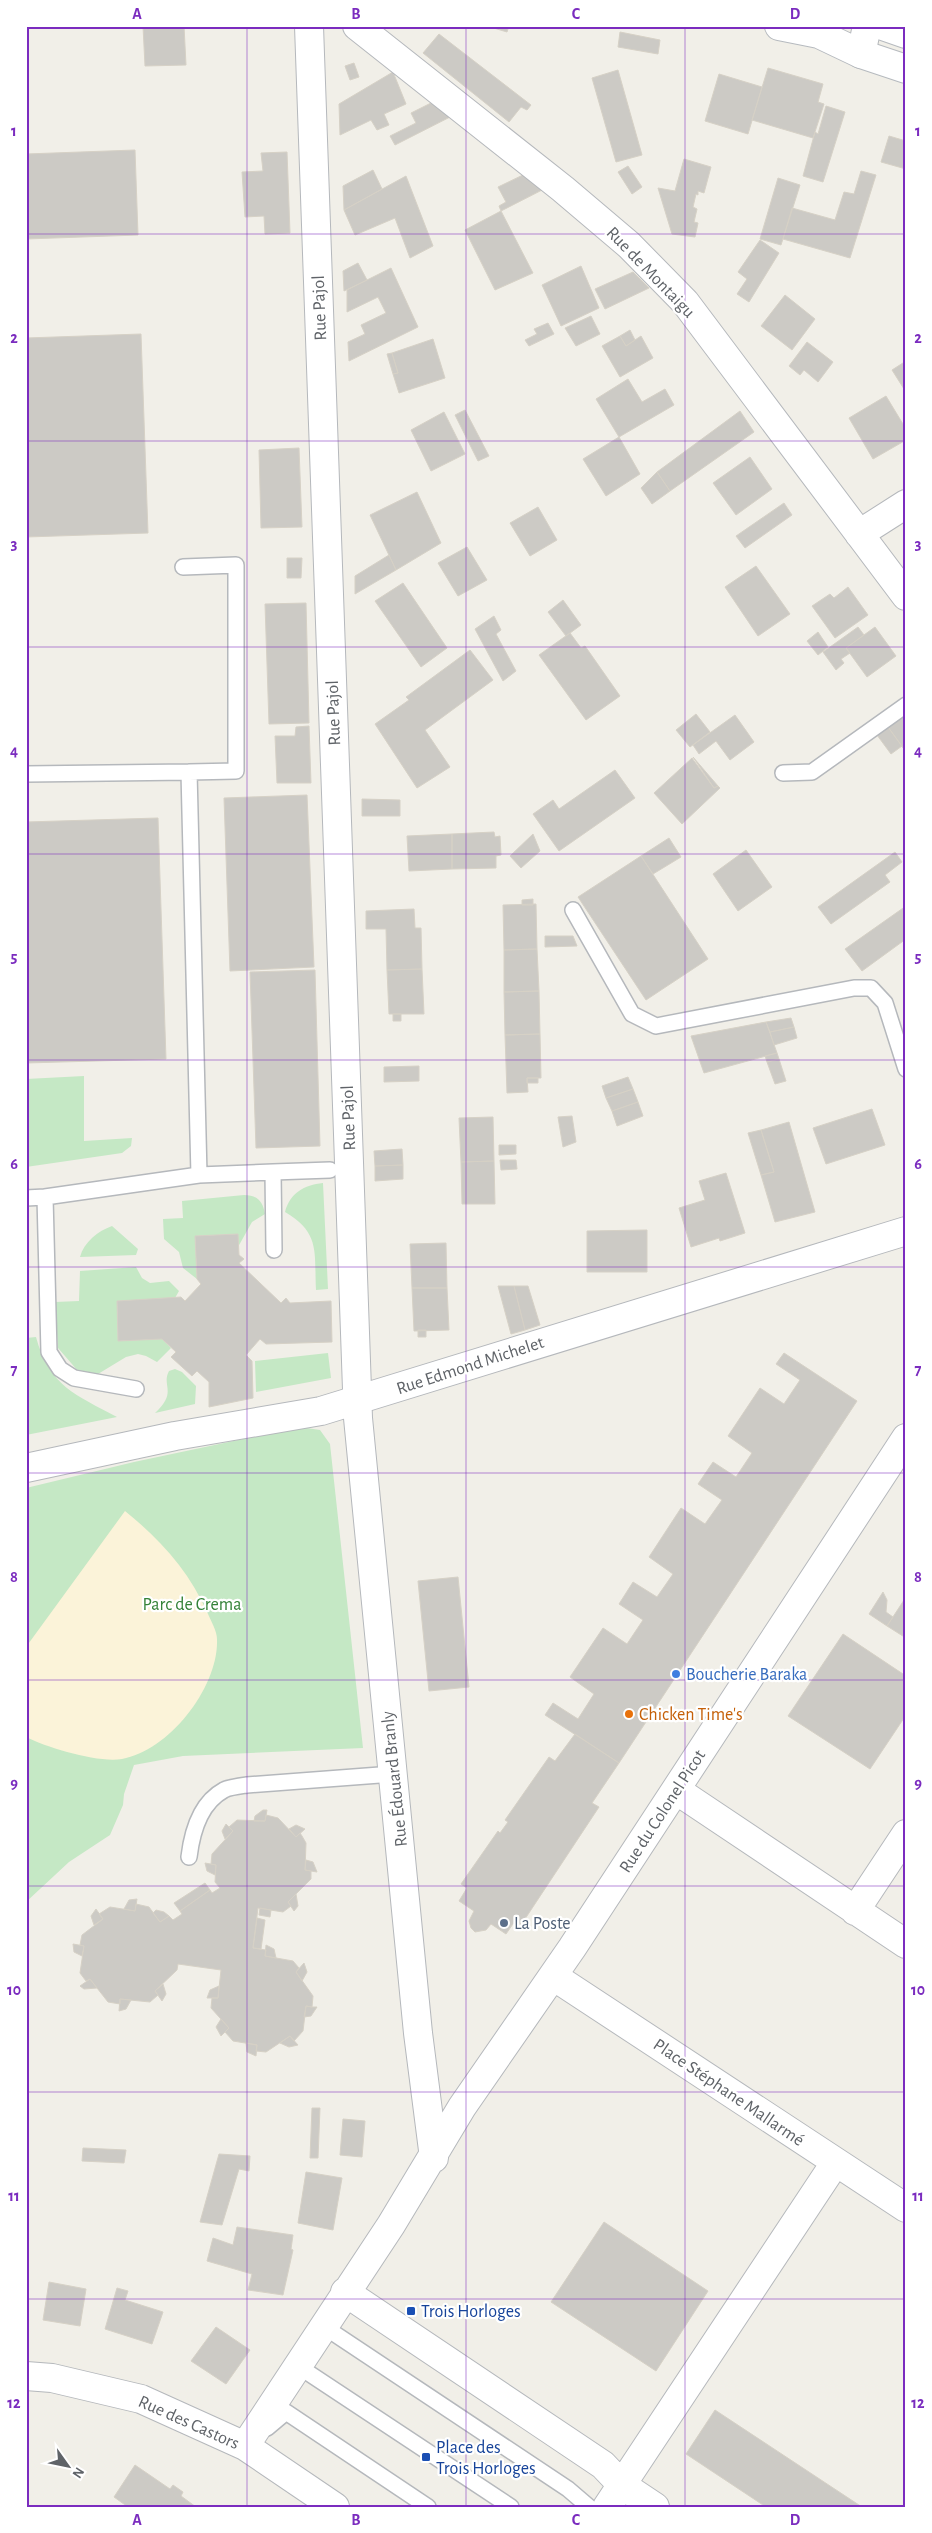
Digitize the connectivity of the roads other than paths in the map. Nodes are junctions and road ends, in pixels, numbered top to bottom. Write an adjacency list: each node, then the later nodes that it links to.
1 (309, 26): 27 (street, Rue Pajol)
2 (357, 26): 10 (street, Rue de Montaigu)
3 (779, 26): 7 (street)
4 (867, 26): 7 (street)
5 (883, 26): 6 (street)
6 (906, 34)
7 (860, 54): 8 (street)
8 (906, 69)
9 (906, 504): 10 (street)
10 (859, 534): 12 (street, Rue de Montaigu)
11 (183, 567): 14 (lane)
12 (906, 596)
13 (906, 705): 15 (lane)
14 (189, 772): 16 (lane); 21 (lane)
15 (783, 772)
16 (26, 774)
17 (573, 910): 18 (lane)
18 (906, 1069)
19 (330, 1170): 20 (lane)
20 (273, 1172): 21 (lane); 25 (lane)
21 (199, 1175): 22 (lane)
22 (45, 1196): 23 (lane); 26 (lane)
23 (26, 1198)
24 (906, 1231): 27 (street, Rue Edmond Michelet)
25 (274, 1250)
26 (136, 1388)
27 (358, 1400): 29 (street, Rue Edmond Michelet); 30 (street, Rue Édouard Branly)
28 (906, 1438): 31 (street, Rue du Colonel Picot)
29 (26, 1468)
30 (393, 1774): 33 (lane); 37 (street, Rue Édouard Branly)
31 (676, 1790): 34 (street); 36 (street, Rue du Colonel Picot)
32 (906, 1834): 34 (street)
33 (188, 1857)
34 (855, 1911): 35 (street)
35 (906, 1944)
36 (553, 1976): 37 (street, Rue du Colonel Picot); 38 (street, Place Stéphane Mallarmé)
37 (434, 2158): 40 (street)
38 (835, 2163): 39 (street, Place Stéphane Mallarmé); 45 (street)
39 (906, 2208)
40 (345, 2292): 41 (street); 45 (street)
41 (323, 2326): 42 (street); 49 (lane)
42 (298, 2366): 44 (street); 48 (lane)
43 (26, 2376): 44 (street, Rue des Castors)
44 (245, 2446): 46 (street, Rue des Castors); 47 (lane)
45 (615, 2496): 50 (street)
46 (335, 2507)
47 (428, 2507)
48 (511, 2507)
49 (589, 2507)
50 (655, 2507)

